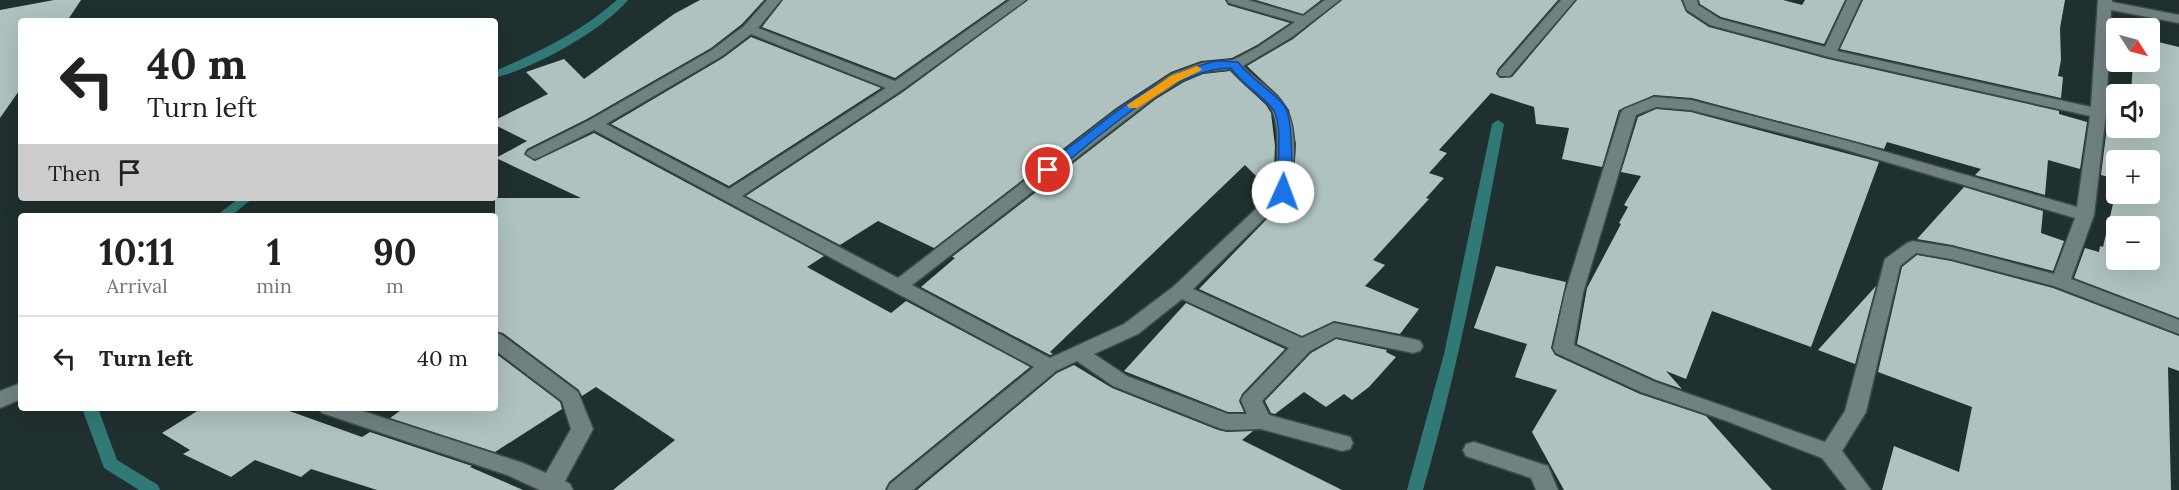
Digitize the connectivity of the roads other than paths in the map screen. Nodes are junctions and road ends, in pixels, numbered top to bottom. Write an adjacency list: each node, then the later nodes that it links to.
1 (774, 0): 11 (street)
2 (1019, 0): 15 (street)
3 (1234, 0): 10 (street)
4 (1334, 0): 10 (street)
5 (1690, 0): 12 (street)
6 (1854, 0): 12 (street)
7 (1563, 1): 14 (street)
8 (2105, 3): 9 (street); 16 (street)
9 (2179, 19)
10 (1305, 21): 13 (street)
11 (749, 29): 15 (street); 17 (street)
12 (1829, 52): 16 (street)
13 (1234, 64): 22 (street); 23 (street)
14 (1505, 73)
15 (897, 87): 19 (street)
16 (2098, 113): 20 (street)
17 (594, 124): 18 (street); 19 (street)
18 (534, 154)
19 (730, 196): 22 (street)
20 (2085, 215): 21 (street); 36 (street)
21 (2061, 282): 24 (street); 36 (street)
22 (900, 285): 29 (street)
23 (1180, 291): 26 (street); 28 (street)
24 (2179, 327)
25 (498, 342): 37 (street)
26 (1303, 346): 27 (street); 33 (street)
27 (1413, 346)
28 (1079, 352): 29 (street); 33 (street)
29 (1049, 366): 38 (street)
30 (18, 391): 31 (street)
31 (0, 400)
32 (337, 411): 37 (street)
33 (1261, 421): 34 (street)
34 (1342, 443)
35 (1474, 450): 39 (street)
36 (1830, 452): 40 (street)
37 (557, 487)
38 (898, 490)
39 (1547, 490)
40 (1860, 490)

